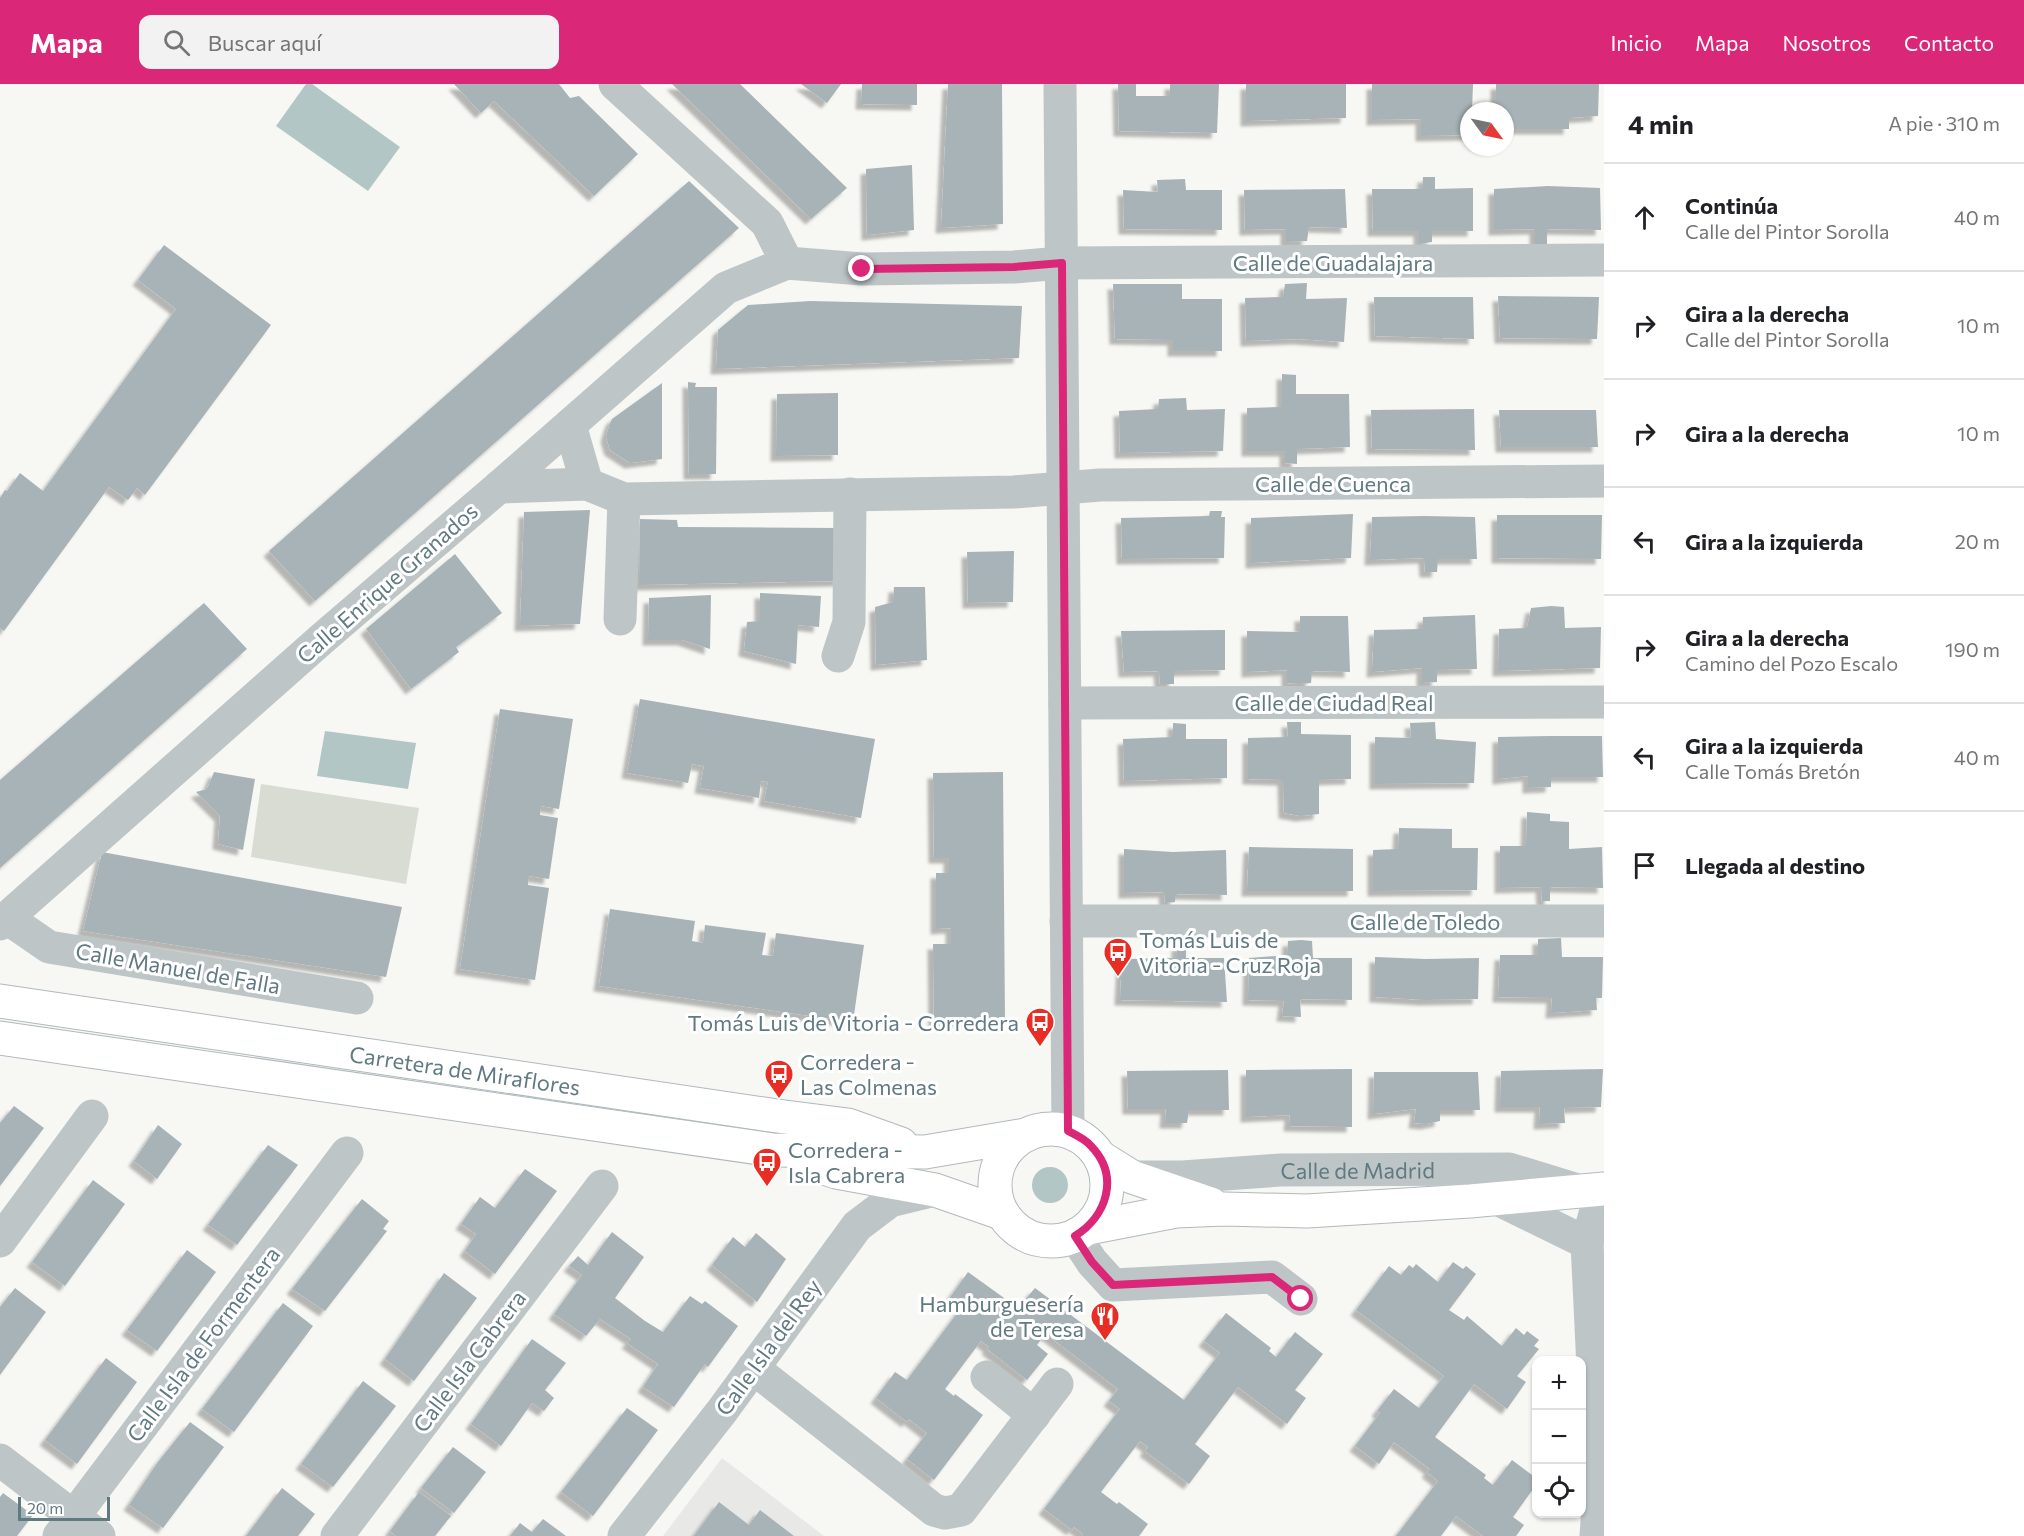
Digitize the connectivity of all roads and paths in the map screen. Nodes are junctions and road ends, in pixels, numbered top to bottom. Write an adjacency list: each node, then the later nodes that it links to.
1 (615, 84): 4 (street)
2 (1060, 84): 5 (street)
3 (1604, 260): 5 (street, Calle de Guadalajara)
4 (787, 263): 5 (street, Calle de Guadalajara); 6 (street, Calle Enrique Granados)
5 (1062, 263): 10 (street)
6 (570, 424): 8 (street); 9 (street, Calle Enrique Granados)
7 (1604, 481): 10 (street, Calle de Cuenca)
8 (587, 484): 9 (street); 12 (street)
9 (499, 487): 17 (street, Calle Enrique Granados)
10 (1063, 487): 11 (street, Calle de Cuenca); 16 (street)
11 (850, 495): 12 (street, Calle de Cuenca); 14 (street)
12 (624, 499): 13 (street)
13 (620, 619)
14 (838, 656)
15 (1604, 702): 16 (street, Calle de Ciudad Real)
16 (1065, 703): 18 (street)
17 (4, 921): 20 (street, Calle Manuel de Falla)
18 (1066, 921): 19 (street, Calle de Toledo); 24 (street)
19 (1604, 921)
20 (357, 998)
21 (0, 1001): 27 (main road, Carretera de Miraflores)
22 (0, 1038): 26 (main road, Carretera de Miraflores)
23 (92, 1116): 38 (street)
24 (1068, 1131): 25 (main road); 29 (main road)
25 (1026, 1135): 27 (main road, Carretera de Miraflores); 36 (main road)
26 (773, 1150): 27 (main road, Carretera de Miraflores); 32 (main road, Carretera de Miraflores)
27 (925, 1152)
28 (347, 1153): 46 (street, Calle Isla de Formentera)
29 (1100, 1157): 30 (main road, Calle de Madrid); 37 (main road)
30 (1132, 1177): 33 (street, Calle de Madrid); 35 (main road, Calle de Madrid)
31 (602, 1185): 48 (street, Calle Isla Cabrera)
32 (935, 1190): 36 (main road, Carretera de Miraflores); 41 (street, Calle Isla del Rey)
33 (1594, 1190): 34 (main road); 39 (street)
34 (1483, 1199): 35 (main road, Calle de Madrid); 39 (street)
35 (1224, 1209): 37 (main road, Calle de Madrid)
36 (1001, 1213): 37 (main road)
37 (1081, 1232): 40 (street)
38 (0, 1241)
39 (1587, 1243): 50 (street)
40 (1301, 1299)
41 (753, 1368): 44 (street); 49 (street, Calle Isla del Rey)
42 (987, 1377): 44 (street)
43 (1057, 1384): 44 (street)
44 (1035, 1415)
45 (0, 1460): 46 (street)
46 (66, 1526): 47 (street)
47 (99, 1536)
48 (337, 1536)
49 (624, 1536)
50 (1596, 1536)

